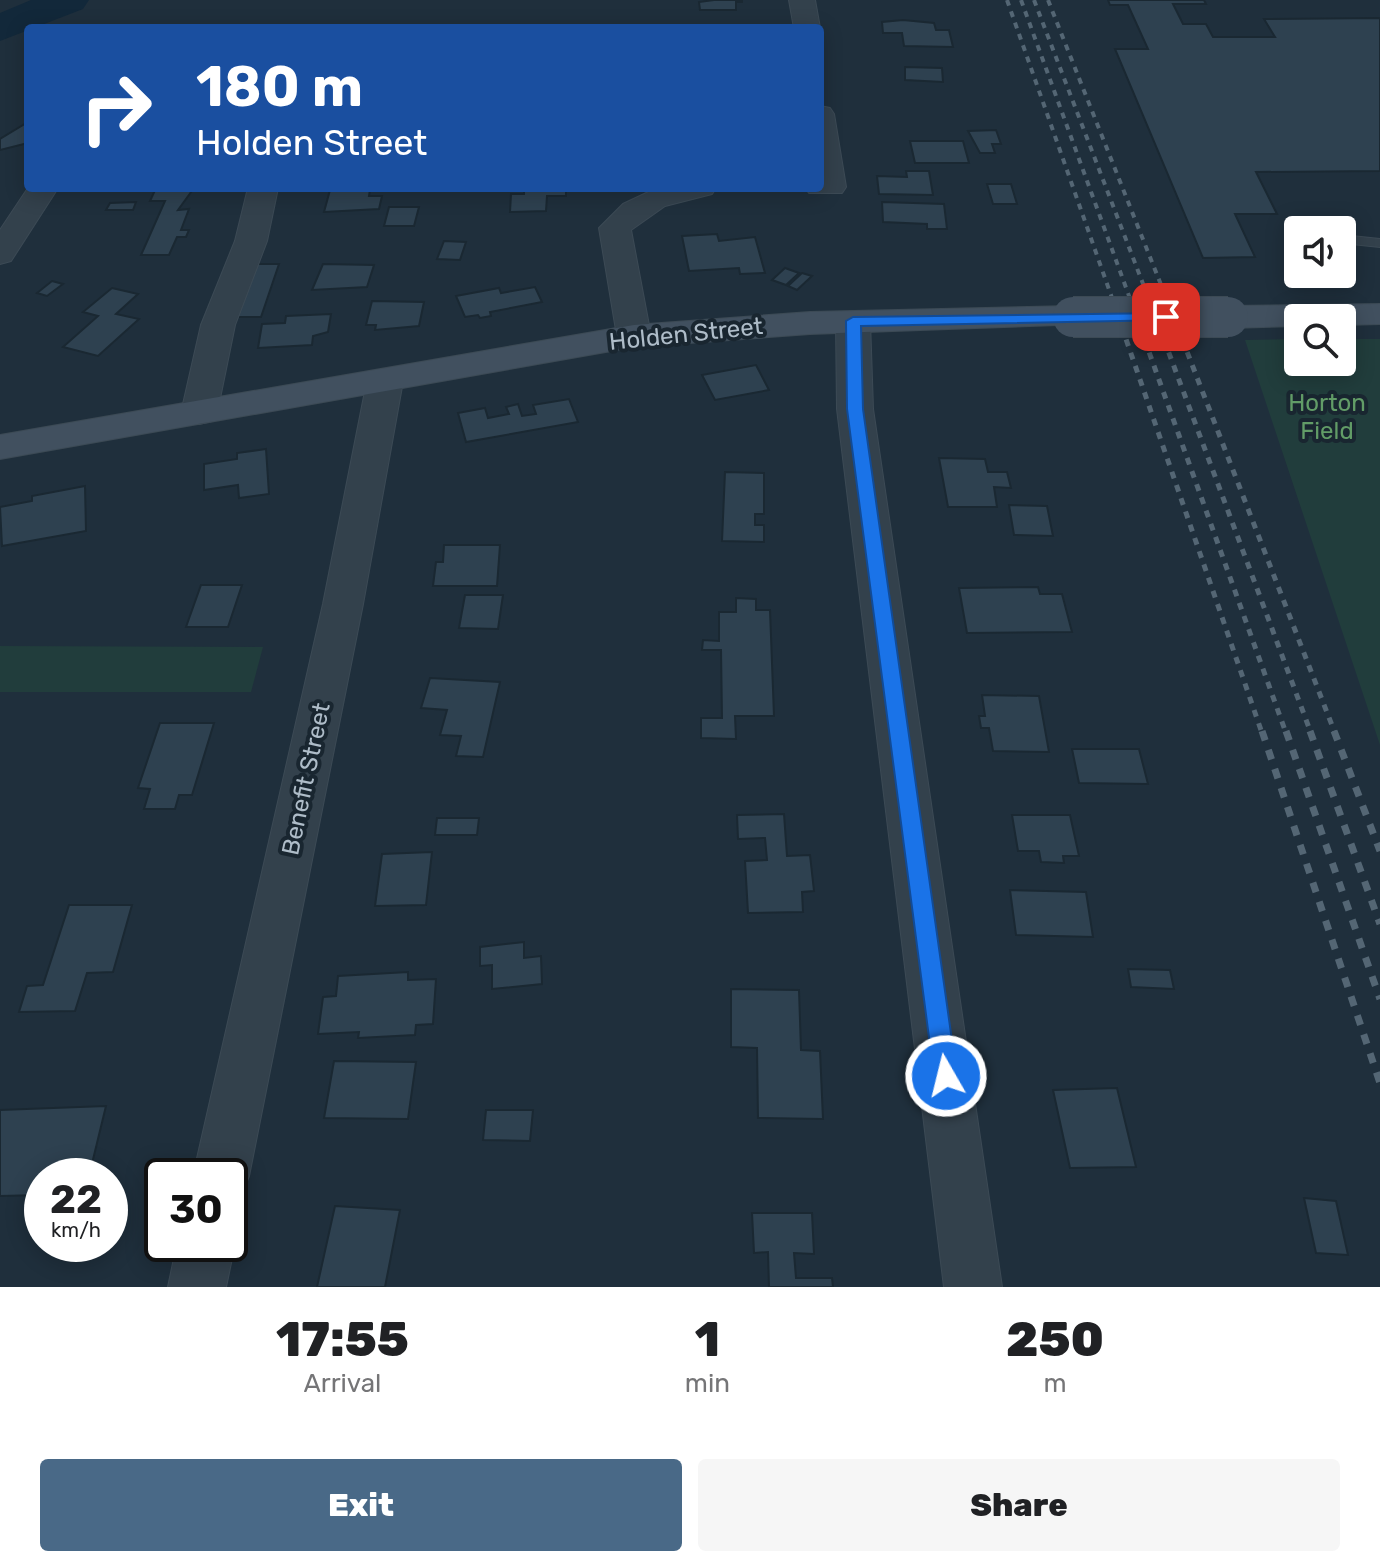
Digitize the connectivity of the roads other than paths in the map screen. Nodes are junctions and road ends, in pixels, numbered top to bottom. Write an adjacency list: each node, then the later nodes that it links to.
1 (802, 0): 2 (street)
2 (806, 24)
3 (824, 163): 4 (street)
4 (826, 187)
5 (40, 192): 10 (street)
6 (262, 192): 15 (street)
7 (681, 192): 13 (street)
8 (1356, 240): 9 (lane)
9 (1380, 243)
10 (0, 254)
11 (1380, 314): 12 (main road, Holden Street, bridge)
12 (853, 321): 13 (main road, Holden Street); 20 (street)
13 (634, 336): 14 (main road, Holden Street)
14 (385, 381): 15 (main road, Holden Street); 17 (street, Benefit Street)
15 (199, 413): 16 (main road, Holden Street)
16 (0, 447)
17 (225, 1158)
18 (202, 1262): 19 (street)
19 (197, 1287)
20 (973, 1287)

